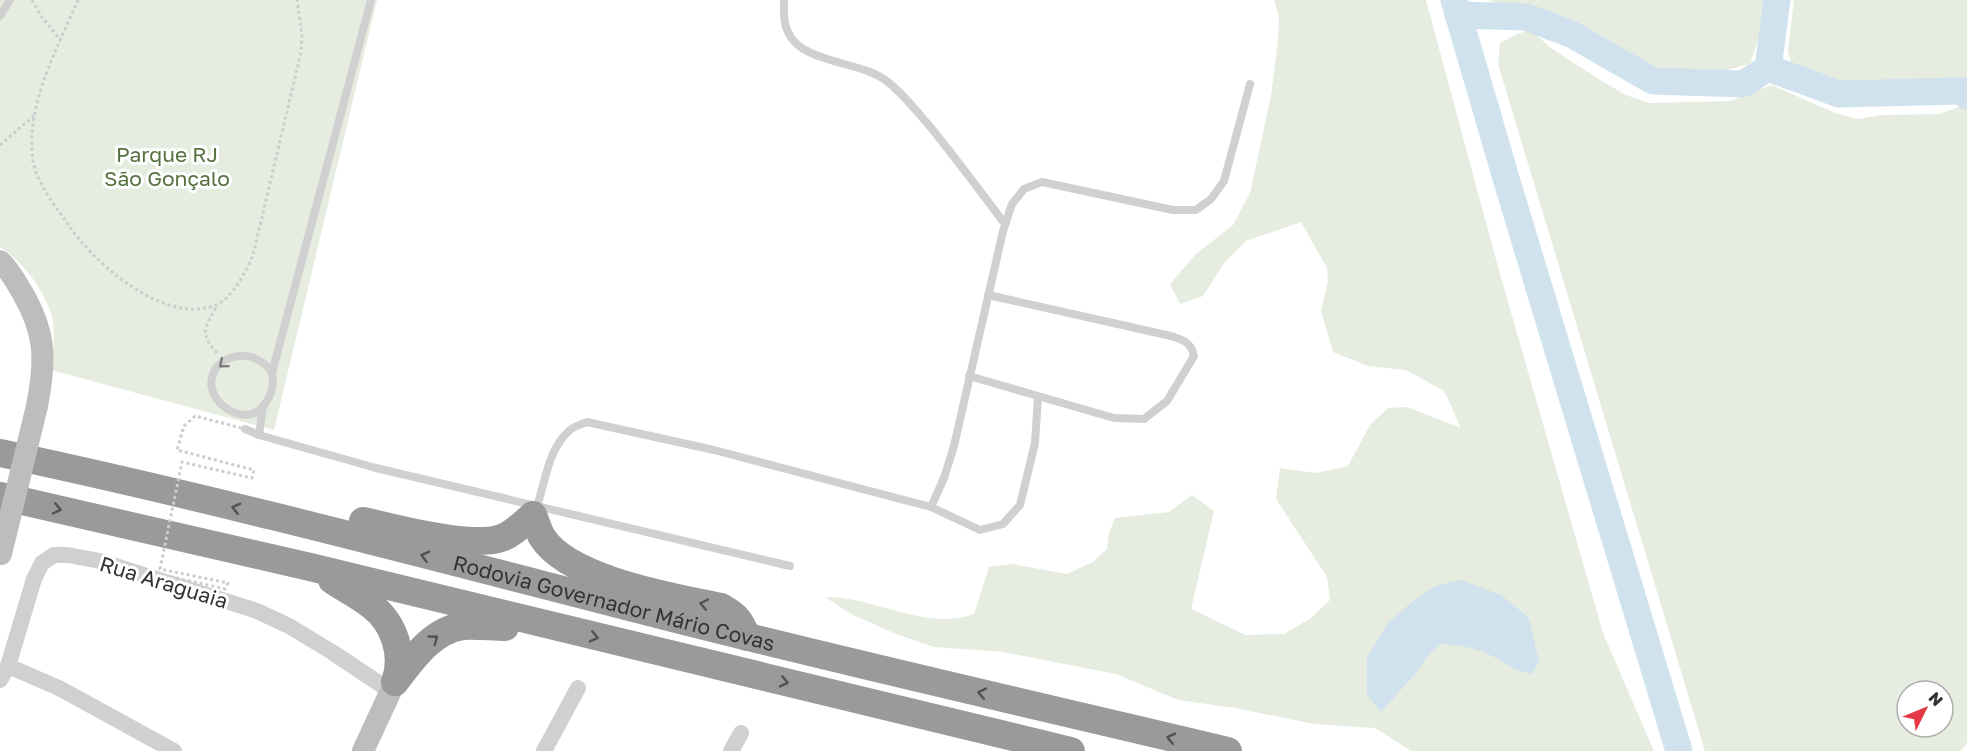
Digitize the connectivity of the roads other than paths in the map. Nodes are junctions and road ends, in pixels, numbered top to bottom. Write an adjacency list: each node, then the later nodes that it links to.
1 (10, 0): 4 (lane)
2 (370, 0): 9 (lane)
3 (784, 0): 6 (lane)
4 (0, 16)
5 (1250, 84): 6 (lane)
6 (1005, 224): 8 (lane)
7 (0, 261): 20 (main road, bridge)
8 (988, 295): 10 (lane); 11 (lane)
9 (272, 374): 12 (lane); 12 (lane, one-way to 12)
10 (969, 376): 11 (lane); 17 (lane)
11 (1038, 397): 17 (lane)
12 (264, 407): 14 (lane)
13 (245, 429): 14 (lane)
14 (259, 435): 18 (lane)
15 (0, 453): 19 (highway, Rodovia Governador Mário Covas, one-way to 15)
16 (0, 496): 22 (highway, Rodovia Governador Mário Covas, one-way to 22)
17 (931, 507): 18 (lane)
18 (535, 510): 19 (highway); 21 (lane); 24 (highway, one-way to 18)
19 (320, 529): 24 (highway, Rodovia Governador Mário Covas, one-way to 19)
20 (0, 556)
21 (790, 566)
22 (310, 567): 23 (highway, Rodovia Governador Mário Covas); 26 (highway)
23 (557, 628): 26 (highway, one-way to 23); 33 (highway, Rodovia Governador Mário Covas, one-way to 33)
24 (747, 637): 34 (highway, Rodovia Governador Mário Covas, one-way to 24)
25 (4, 673): 26 (street, Rua Araguaia); 29 (street)
26 (392, 688): 30 (main road)
27 (578, 688): 31 (street)
28 (741, 734): 32 (street)
29 (174, 751)
30 (363, 751)
31 (544, 751)
32 (731, 751)
33 (1071, 751)
34 (1228, 751)

